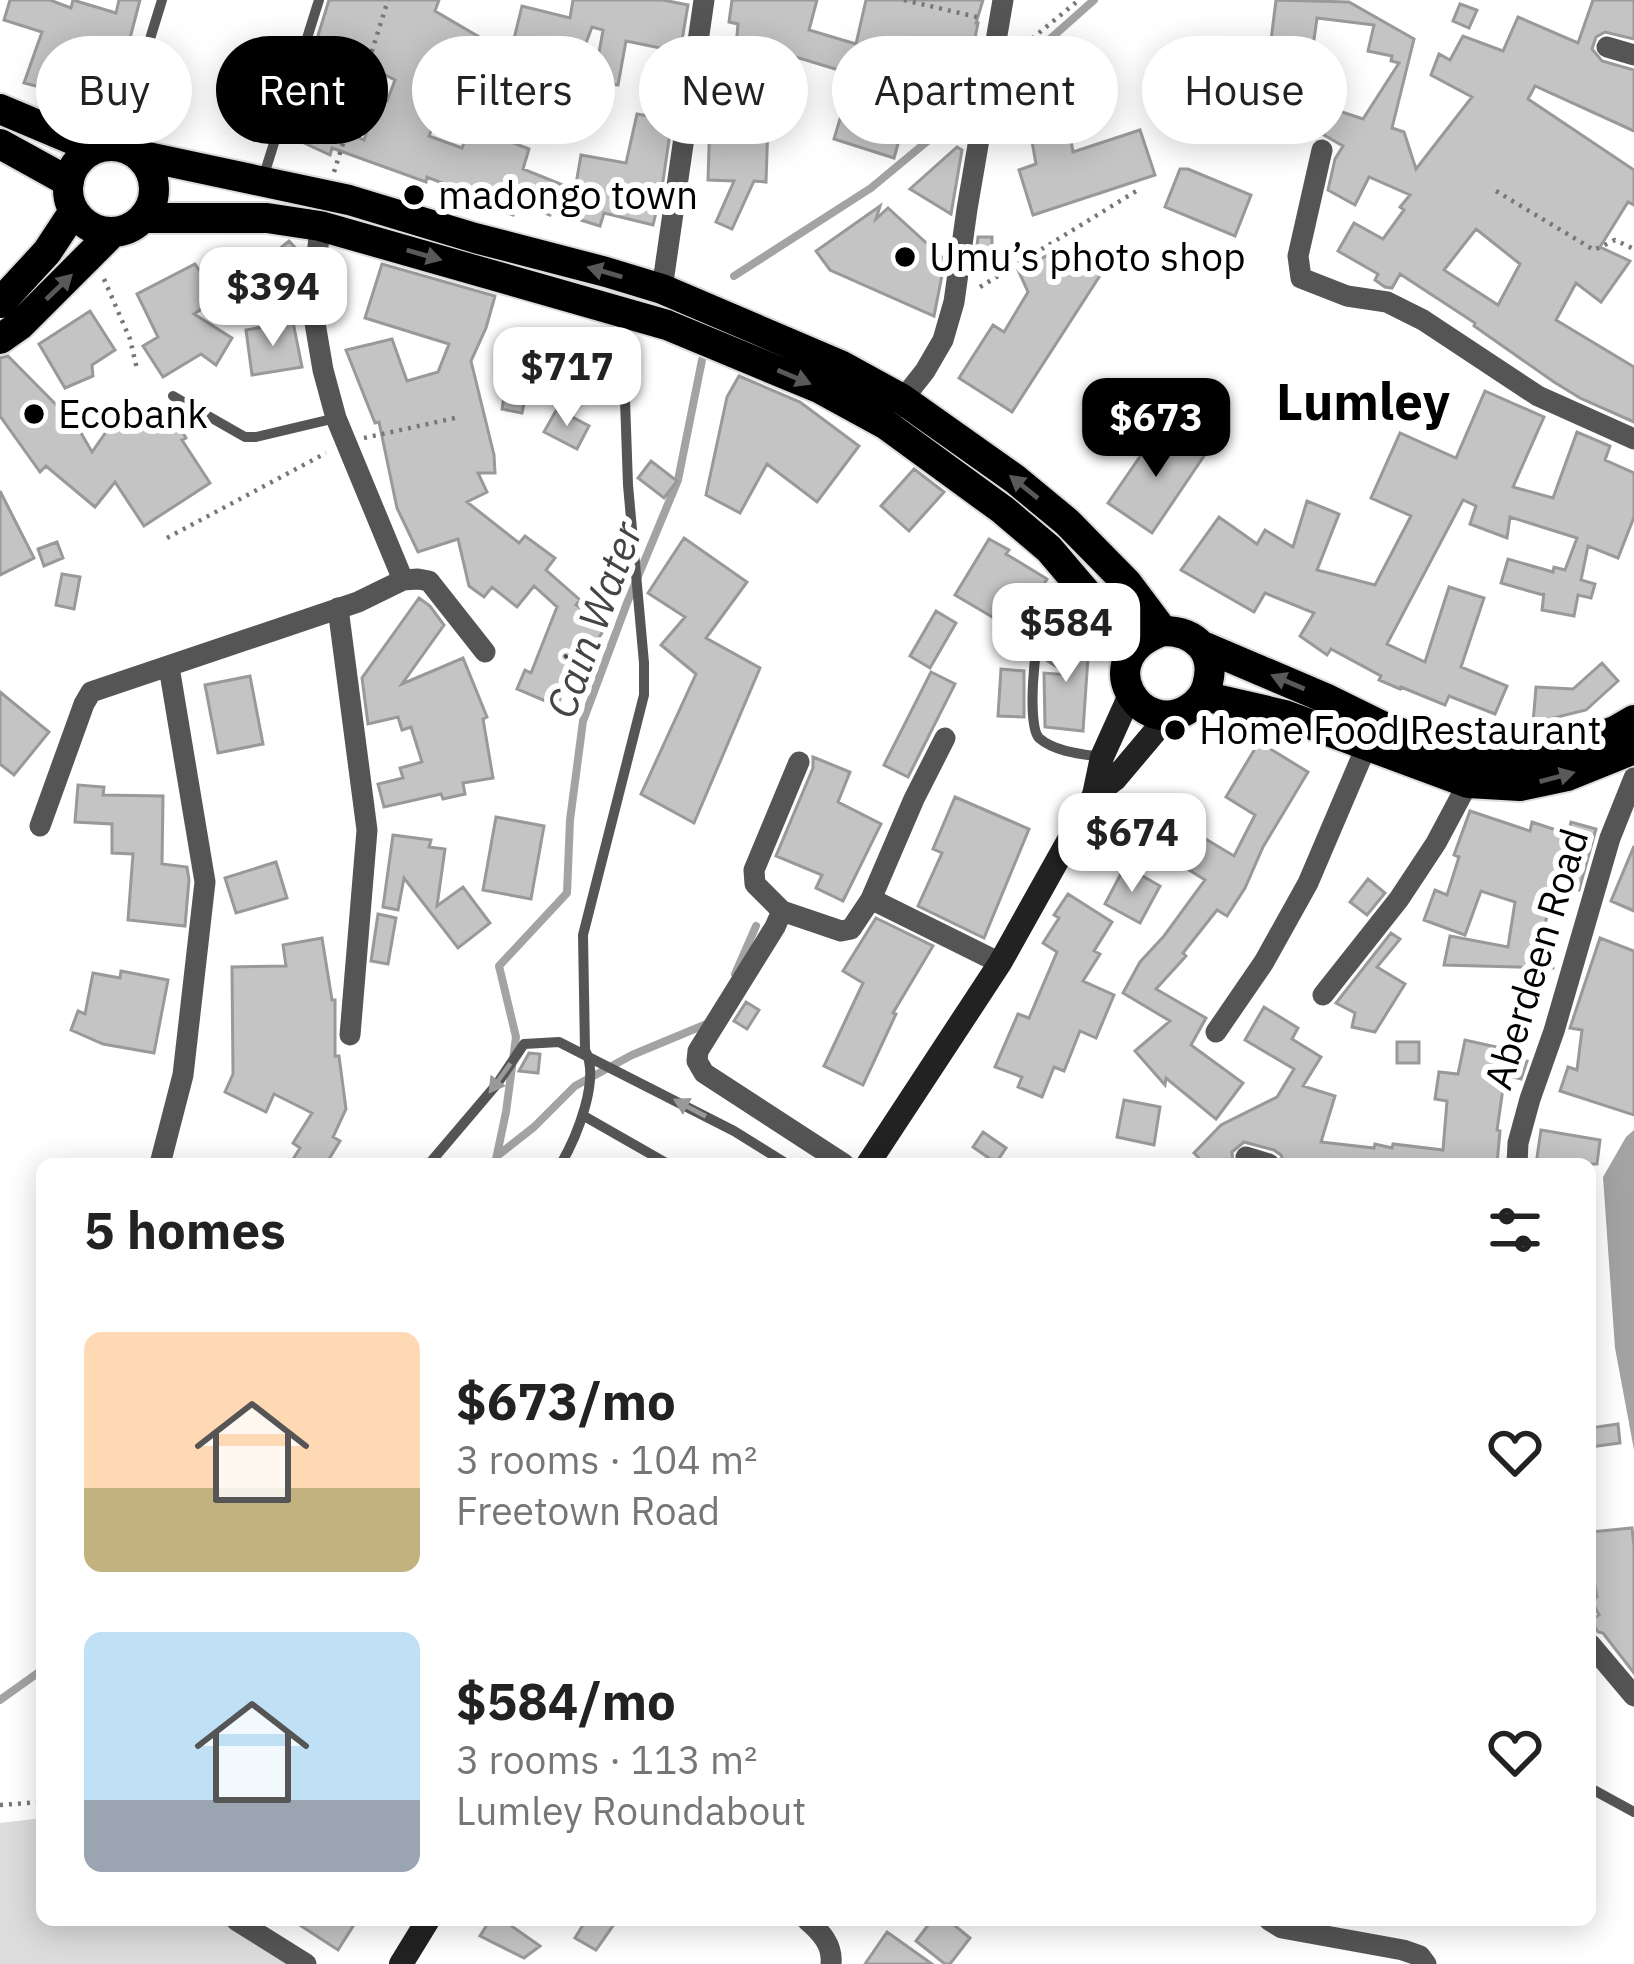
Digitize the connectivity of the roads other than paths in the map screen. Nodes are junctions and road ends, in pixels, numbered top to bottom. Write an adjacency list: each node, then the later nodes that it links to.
1 (162, 0): 9 (lane)
2 (319, 0): 11 (lane)
3 (704, 0): 16 (street)
4 (1001, 11): 21 (street)
5 (1607, 47): 6 (street)
6 (1634, 56)
7 (0, 109): 9 (main road)
8 (0, 144): 12 (main road)
9 (117, 150): 11 (main road); 12 (main road); 14 (main road)
10 (1322, 150): 23 (street)
11 (262, 181): 13 (main road)
12 (71, 196): 15 (main road); 17 (main road)
13 (323, 211): 14 (main road); 16 (main road, one-way to 13); 18 (main road, one-way to 18); 22 (street)
14 (143, 218): 15 (main road)
15 (103, 243): 19 (main road, one-way to 15)
16 (662, 290): 21 (main road)
17 (0, 304)
18 (622, 311): 21 (main road, one-way to 21); 51 (lane)
19 (0, 339)
20 (173, 396): 22 (lane)
21 (894, 411): 24 (main road); 27 (main road, one-way to 21)
22 (336, 418): 25 (street)
23 (1634, 439)
24 (1076, 579): 30 (main road); 39 (lane)
25 (404, 580): 26 (street); 29 (street)
26 (338, 608): 31 (street); 50 (street)
27 (1163, 631): 28 (main road); 30 (main road)
28 (1204, 647): 33 (main road); 35 (main road, one-way to 28)
29 (485, 652)
30 (1127, 657): 32 (main road)
31 (169, 667): 44 (street); 54 (street)
32 (1130, 694): 34 (main road); 39 (main road)
33 (1203, 696): 34 (main road); 37 (main road)
34 (1169, 716): 43 (main road)
35 (1634, 720)
36 (945, 738): 45 (street)
37 (1366, 746): 42 (main road); 49 (street)
38 (1634, 749): 42 (main road, one-way to 38)
39 (1102, 758): 43 (main road)
40 (799, 762): 46 (street)
41 (1634, 778): 62 (street, Aberdeen Road)
42 (1468, 783): 48 (street)
43 (1094, 795): 47 (main road)
44 (40, 826)
45 (871, 899): 46 (street); 47 (street)
46 (782, 910): 59 (street)
47 (1000, 963): 60 (main road)
48 (1323, 995)
49 (1216, 1032)
50 (350, 1035)
51 (590, 1059): 52 (lane); 55 (lane, one-way to 55); 58 (lane, one-way to 51)
52 (584, 1115): 56 (lane); 57 (lane)
53 (1246, 1157): 61 (street)
54 (162, 1158)
55 (434, 1158)
56 (564, 1158)
57 (658, 1158)
58 (777, 1158)
59 (835, 1158)
60 (872, 1158)
61 (1249, 1158)
62 (1517, 1158)
63 (1596, 1650): 64 (street)
64 (1634, 1696)
65 (1596, 1791): 66 (lane)
66 (1634, 1812)
67 (246, 1926): 71 (street)
68 (424, 1926): 72 (main road)
69 (815, 1926): 73 (street)
70 (1279, 1926): 74 (street)
71 (306, 1964)
72 (401, 1964)
73 (831, 1964)
74 (1426, 1964)

